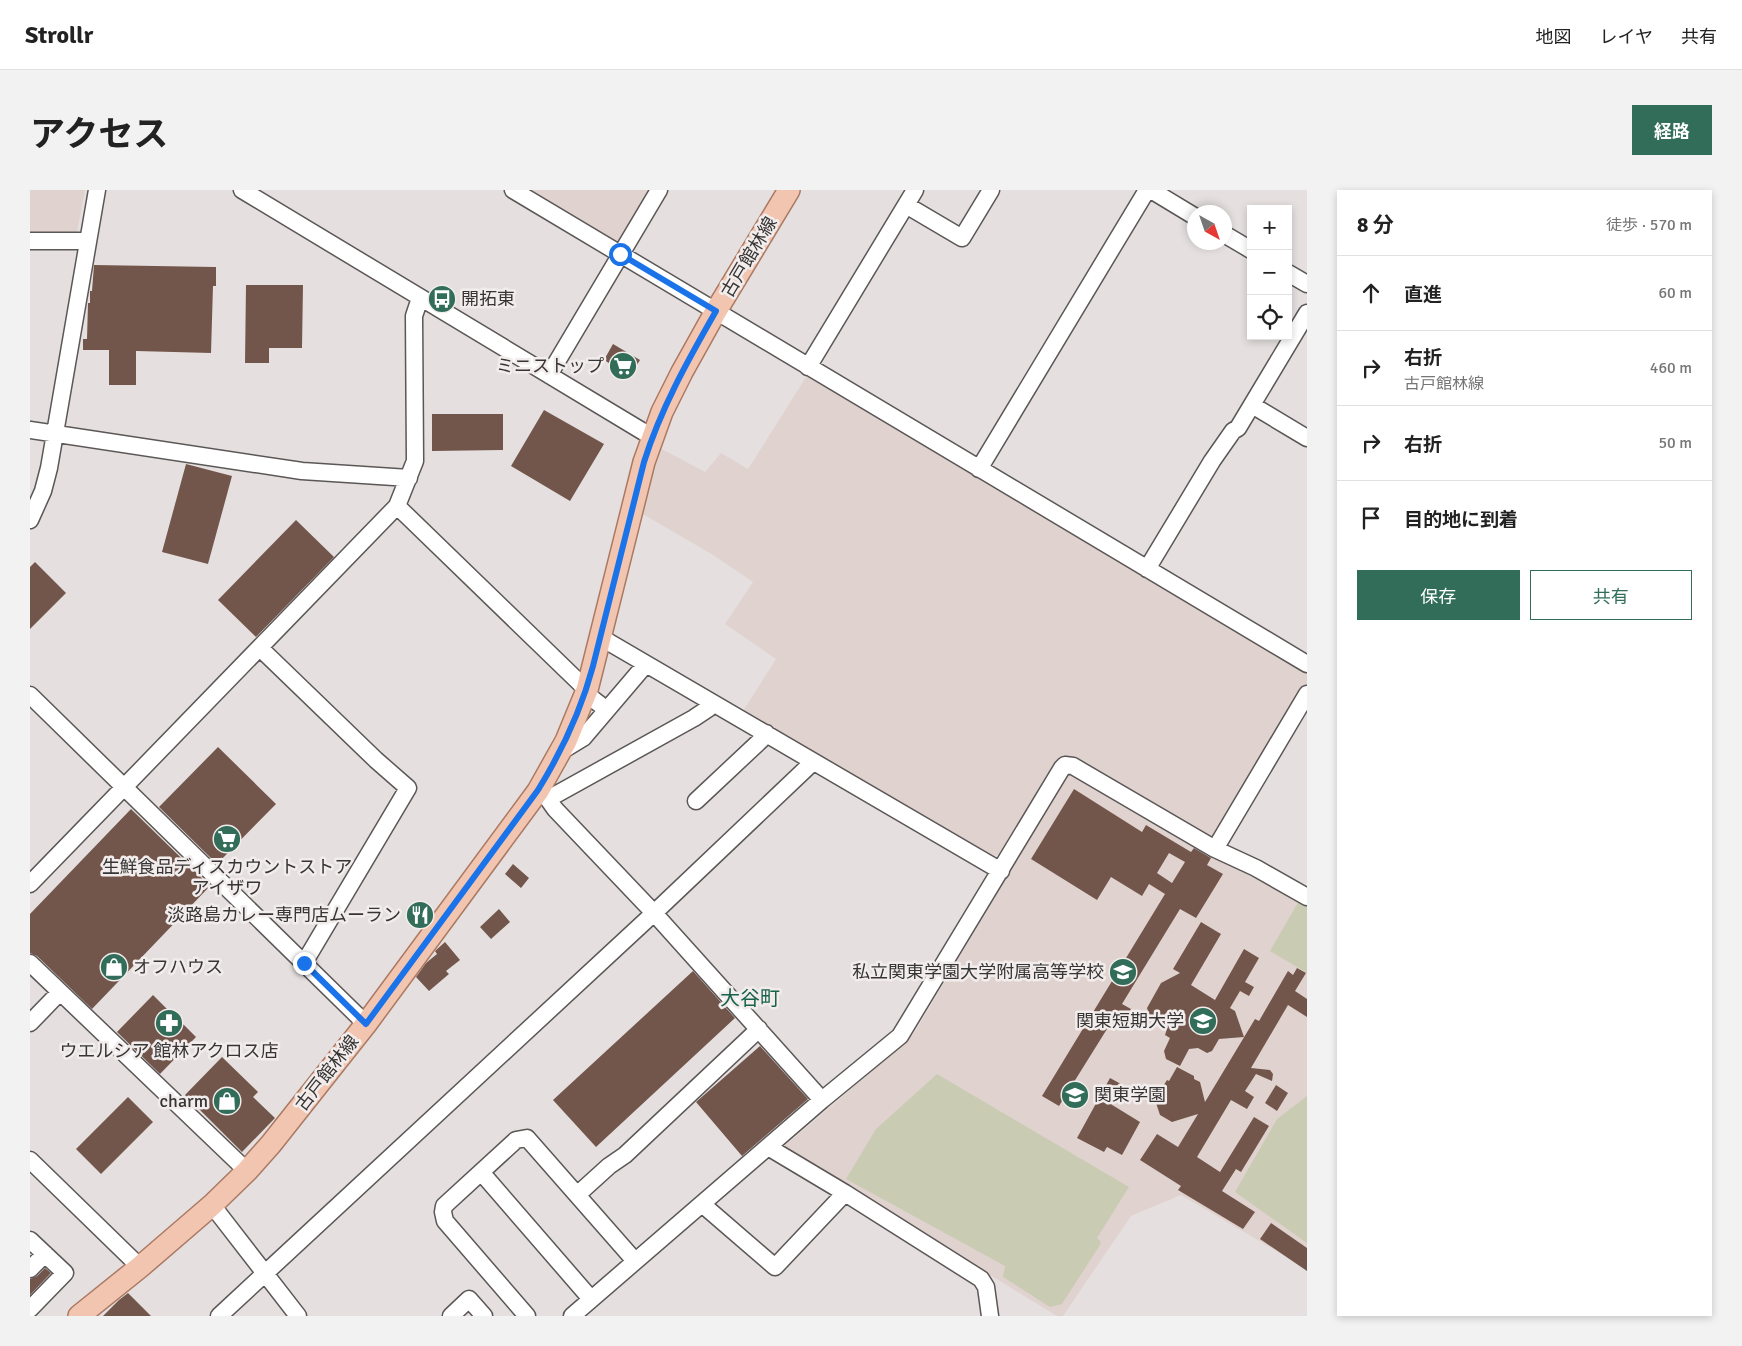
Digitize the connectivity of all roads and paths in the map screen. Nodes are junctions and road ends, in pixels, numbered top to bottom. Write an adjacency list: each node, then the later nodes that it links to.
1 (97, 190): 13 (street)
2 (242, 190): 18 (street)
3 (513, 190): 15 (street)
4 (659, 190): 15 (street)
5 (789, 190): 19 (main road, 古戸館林線)
6 (916, 190): 9 (street)
7 (991, 190): 9 (street)
8 (1149, 190): 10 (street); 28 (street)
9 (906, 205): 21 (street)
10 (1187, 212)
11 (1232, 239): 14 (street)
12 (30, 241): 13 (street)
13 (88, 241): 25 (street)
14 (1247, 248)
15 (620, 254): 19 (street); 22 (street)
16 (1292, 275): 17 (street)
17 (1307, 284)
18 (420, 298): 22 (street); 29 (street)
19 (716, 311): 21 (street); 26 (main road, 古戸館林線)
20 (1307, 313): 23 (street)
21 (808, 367): 28 (street)
22 (549, 375): 26 (street)
23 (1252, 405): 27 (street); 32 (street)
24 (30, 430): 25 (street)
25 (56, 434): 29 (street); 31 (street)
26 (652, 437): 33 (main road, 古戸館林線)
27 (1307, 438)
28 (979, 469): 32 (street)
29 (409, 478): 30 (street)
30 (397, 506): 34 (street); 37 (street)
31 (30, 520)
32 (1147, 569): 36 (street)
33 (600, 637): 35 (street); 37 (main road, 古戸館林線)
34 (260, 648): 45 (street); 54 (street)
35 (646, 664): 40 (street); 41 (street)
36 (1307, 664)
37 (587, 690): 41 (street); 43 (main road, 古戸館林線)
38 (1307, 694): 48 (street)
39 (30, 695): 45 (street)
40 (712, 703): 42 (street); 46 (street)
41 (607, 710): 43 (street)
42 (766, 734): 44 (street); 47 (street)
43 (560, 752): 46 (main road, 古戸館林線)
44 (813, 762): 49 (street); 52 (street)
45 (124, 788): 50 (street); 54 (street)
46 (543, 795): 52 (street); 57 (main road, 古戸館林線)
47 (696, 801)
48 (1215, 848): 49 (street); 51 (street)
49 (1001, 871): 59 (street)
50 (30, 884)
51 (1307, 897)
52 (654, 913): 58 (street); 73 (street)
53 (30, 963): 55 (street)
54 (304, 963): 57 (street)
55 (60, 992): 56 (street); 62 (street)
56 (30, 1023)
57 (366, 1024): 62 (main road, 古戸館林線)
58 (759, 1029): 59 (street); 65 (street)
59 (822, 1100): 60 (street)
60 (768, 1147): 64 (street); 66 (street)
61 (30, 1160): 71 (street)
62 (247, 1171): 67 (main road, 古戸館林線)
63 (481, 1172): 65 (street); 74 (street); 81 (street)
64 (845, 1193): 66 (street); 83 (street)
65 (577, 1196): 70 (street)
66 (702, 1204): 70 (street)
67 (212, 1205): 71 (main road, 古戸館林線); 73 (street)
68 (30, 1240): 69 (street)
69 (45, 1254): 72 (street); 75 (street)
70 (635, 1261): 74 (street)
71 (140, 1267): 76 (main road, 古戸館林線)
72 (30, 1269)
73 (265, 1273): 77 (street); 78 (street)
74 (591, 1299): 82 (street)
75 (30, 1310)
76 (79, 1316)
77 (218, 1316)
78 (298, 1316)
79 (451, 1316): 80 (street)
80 (484, 1316)
81 (528, 1316)
82 (572, 1316)
83 (990, 1316)

